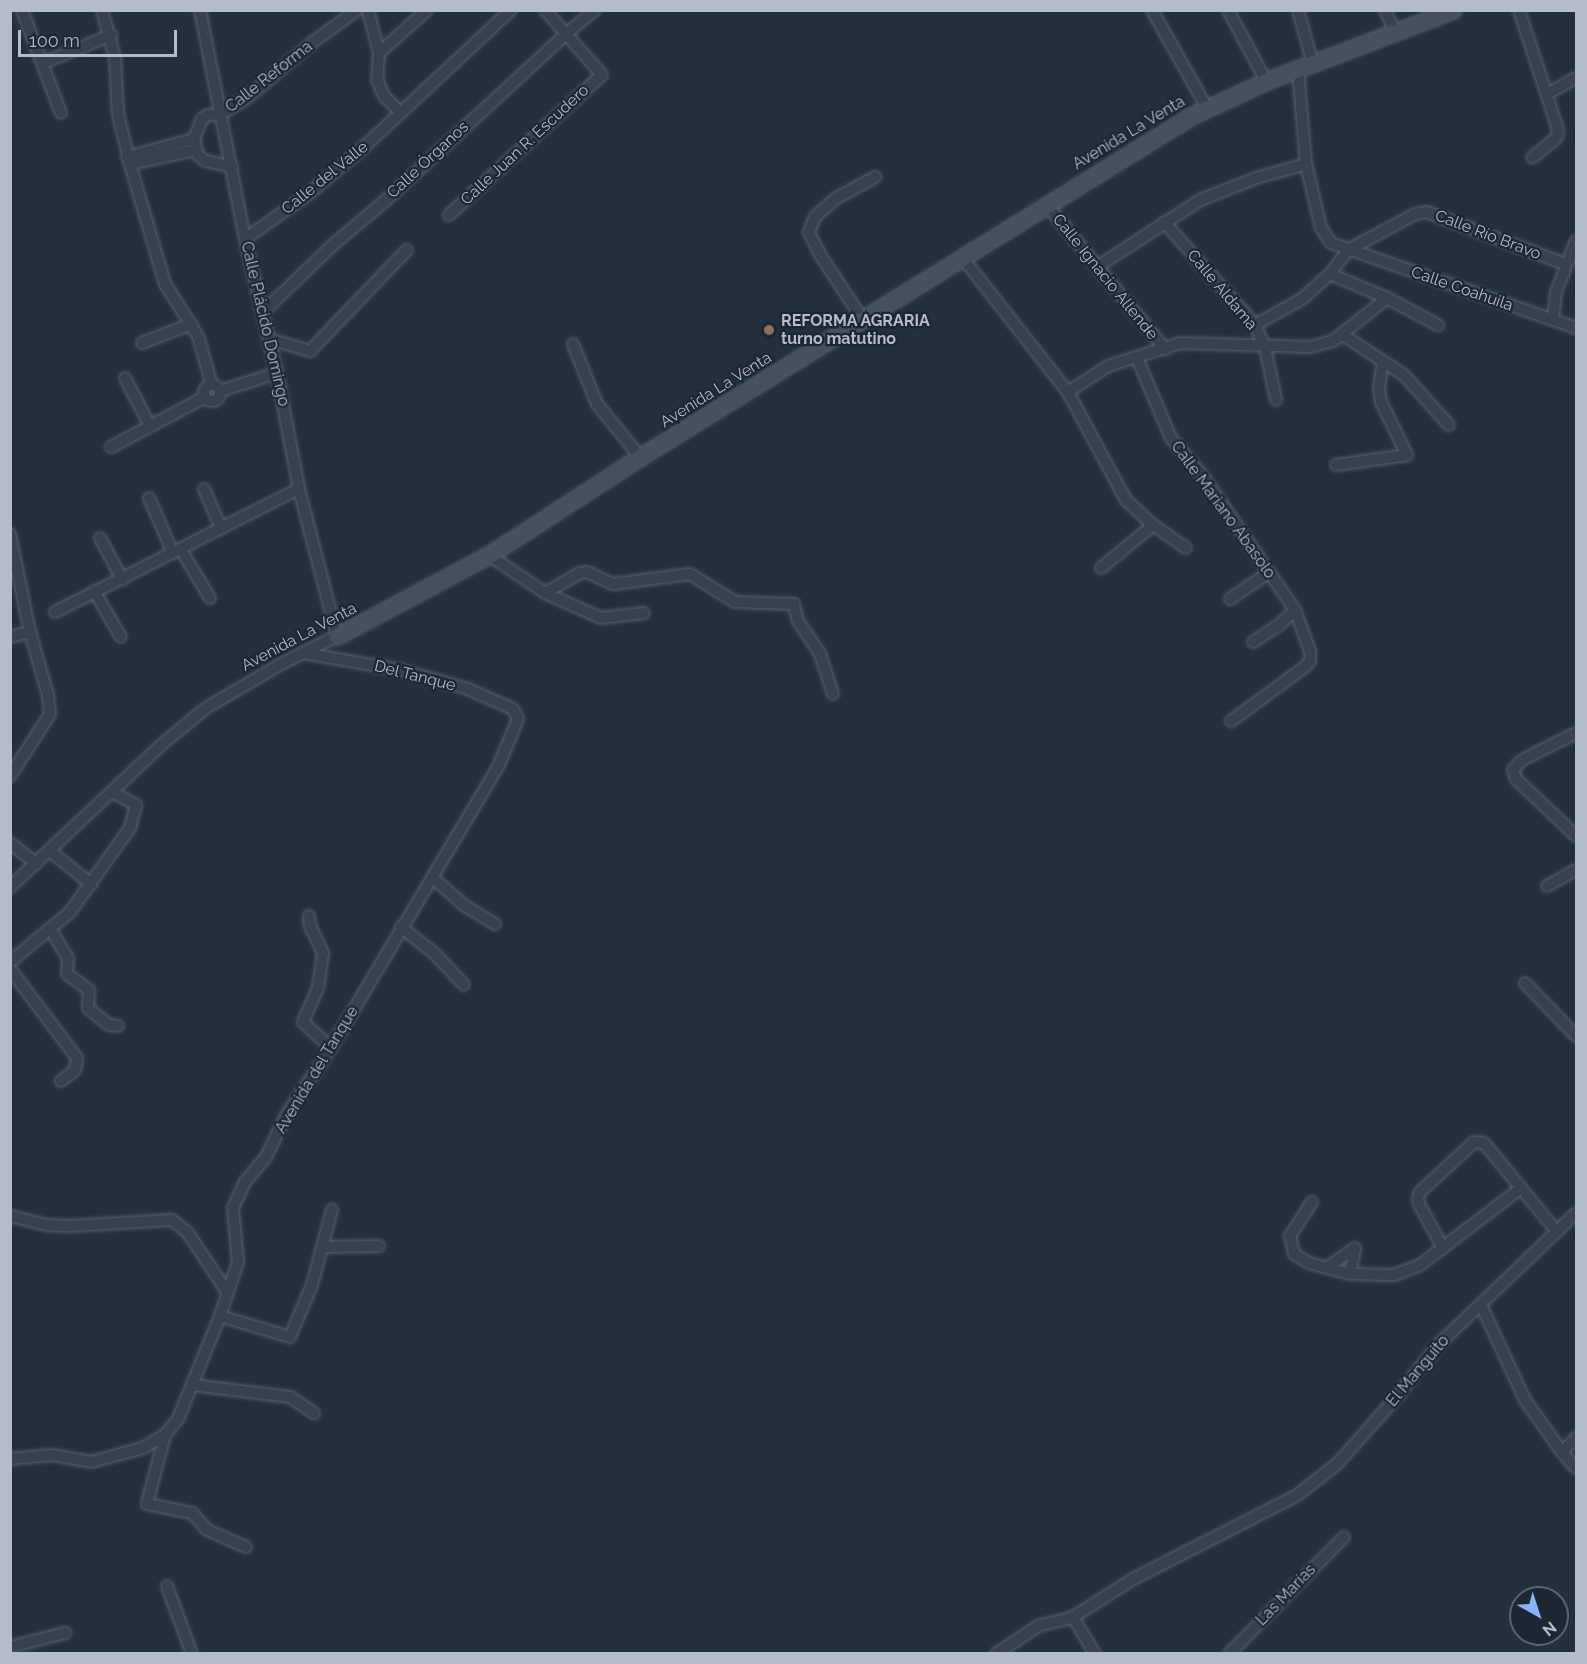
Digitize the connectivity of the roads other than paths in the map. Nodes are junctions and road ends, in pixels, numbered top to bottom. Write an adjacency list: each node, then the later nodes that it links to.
1 (22, 10): 20 (street)
2 (102, 10): 18 (street)
3 (200, 10): 29 (street, Calle Plácido Domingo)
4 (357, 10): 29 (street, Calle Reforma)
5 (368, 10): 19 (street)
6 (427, 10): 19 (street)
7 (511, 10): 28 (street, Calle del Valle)
8 (545, 10): 16 (street)
9 (595, 10): 16 (street, Calle Órganos)
10 (1152, 10): 26 (street)
11 (1228, 10): 24 (street)
12 (1298, 10): 21 (street)
13 (1385, 10): 17 (street)
14 (1453, 10): 17 (main road, Avenida La Venta)
15 (1519, 10): 25 (street)
16 (566, 34): 37 (street, Calle Juan R. Escudero); 48 (street, Calle Órganos)
17 (1396, 34): 21 (main road, Avenida La Venta)
18 (111, 35): 20 (street); 32 (street)
19 (379, 53): 28 (street)
20 (44, 63): 27 (street)
21 (1313, 64): 22 (main road, Avenida La Venta)
22 (1298, 69): 24 (main road, Avenida La Venta); 33 (street, Calle Coahuila)
23 (1576, 78): 25 (street)
24 (1266, 81): 26 (main road, Avenida La Venta)
25 (1547, 94): 31 (street)
26 (1207, 108): 36 (main road, Avenida La Venta)
27 (61, 112)
28 (400, 112): 39 (street, Calle del Valle)
29 (221, 114): 30 (street, Calle Reforma); 34 (street, Calle Plácido Domingo)
30 (195, 145): 32 (street); 34 (street)
31 (1532, 158)
32 (129, 160): 51 (street)
33 (1306, 164): 38 (street); 42 (street, Calle Coahuila)
34 (232, 167): 39 (street, Calle Plácido Domingo)
35 (875, 177): 49 (street)
36 (1046, 204): 43 (main road, Avenida La Venta); 45 (street, Calle Ignacio Allende)
37 (449, 215)
38 (1164, 222): 45 (street); 53 (street, Calle Aldama)
39 (245, 239): 48 (street, Calle Plácido Domingo)
40 (1576, 241): 44 (street)
41 (407, 250): 56 (street)
42 (1348, 250): 44 (street, Calle Río Bravo); 46 (street); 50 (street, Calle Coahuila)
43 (962, 257): 49 (main road, Avenida La Venta); 66 (street)
44 (1565, 264): 50 (street)
45 (1097, 267): 60 (street, Calle Ignacio Allende)
46 (1330, 274): 47 (street); 53 (street)
47 (1387, 298): 52 (street); 55 (street)
48 (263, 312): 56 (street, Calle Plácido Domingo)
49 (863, 320): 71 (main road, Avenida La Venta)
50 (1553, 320): 54 (street, Calle Coahuila)
51 (191, 324): 57 (street); 65 (street)
52 (1438, 325)
53 (1255, 326): 59 (street, Calle Aldama)
54 (1576, 328)
55 (1343, 335): 59 (street); 62 (street)
56 (269, 339): 63 (street, Calle Plácido Domingo)
57 (142, 343)
58 (573, 344): 71 (street)
59 (1265, 347): 60 (street); 67 (street, Calle Aldama)
60 (1165, 349): 61 (street)
61 (1137, 358): 66 (street); 84 (street, Calle Mariano Abasolo)
62 (1383, 363): 68 (street); 72 (street)
63 (277, 373): 65 (street); 74 (street, Calle Plácido Domingo)
64 (125, 378): 69 (street)
65 (216, 388): 69 (street)
66 (1068, 392): 76 (street)
67 (1276, 400)
68 (1449, 424)
69 (150, 426): 70 (street)
70 (111, 447)
71 (640, 457): 82 (main road, Avenida La Venta)
72 (1336, 465)
73 (204, 489): 77 (street)
74 (299, 489): 77 (street); 95 (street, Calle Plácido Domingo)
75 (149, 498): 81 (street)
76 (1153, 525): 80 (street); 83 (street)
77 (221, 528): 81 (street)
78 (10, 534): 87 (street)
79 (100, 538): 85 (street)
80 (1186, 548)
81 (177, 551): 85 (street); 89 (street)
82 (489, 555): 88 (street); 95 (main road, Avenida La Venta)
83 (1101, 568)
84 (1268, 573): 90 (street); 91 (street, Calle Mariano Abasolo)
85 (122, 579): 86 (street)
86 (94, 591): 92 (street); 96 (street)
87 (16, 593): 94 (street)
88 (546, 593): 93 (street); 100 (street)
89 (210, 598)
90 (1230, 599)
91 (1295, 610): 98 (street); 102 (street, Calle Mariano Abasolo)
92 (55, 612)
93 (644, 613)
94 (30, 632): 97 (street); 104 (street)
95 (337, 636): 99 (street, Avenida La Venta)
96 (121, 637)
97 (10, 638)
98 (1252, 642)
99 (303, 653): 101 (street, Del Tanque); 105 (street, Avenida La Venta)
100 (833, 694)
101 (518, 719): 111 (street, Avenida del Tanque)
102 (1232, 722)
103 (1576, 733): 106 (street)
104 (10, 776)
105 (112, 792): 108 (street, Avenida La Venta); 112 (street)
106 (1576, 836)
107 (10, 843): 109 (street)
108 (50, 851): 109 (street, Avenida La Venta); 112 (street)
109 (36, 863): 114 (street)
110 (1576, 870): 113 (street)
111 (432, 877): 116 (street); 117 (street, Avenida del Tanque)
112 (91, 884): 118 (street)
113 (1547, 886)
114 (10, 887)
115 (309, 916): 125 (street)
116 (495, 924)
117 (401, 927): 122 (street); 125 (street, Avenida del Tanque)
118 (51, 930): 119 (street); 123 (street)
119 (10, 962)
120 (10, 969): 126 (street)
121 (1525, 983): 124 (street)
122 (464, 985)
123 (118, 1026)
124 (1576, 1036)
125 (331, 1048): 138 (street, Avenida del Tanque)
126 (61, 1081)
127 (1521, 1188): 132 (street); 135 (street); 135 (street)
128 (1312, 1202): 136 (street)
129 (332, 1210): 134 (street)
130 (1576, 1214): 132 (street, El Manguito)
131 (10, 1216): 138 (street)
132 (1557, 1233): 139 (street, El Manguito)
133 (379, 1245): 134 (street)
134 (322, 1247): 140 (street)
135 (1443, 1248): 137 (street)
136 (1328, 1267): 137 (street); 137 (street)
137 (1350, 1274)
138 (227, 1292): 140 (street, Avenida del Tanque)
139 (1481, 1305): 145 (street); 151 (street, El Manguito)
140 (220, 1316): 141 (street, Avenida del Tanque)
141 (192, 1385): 142 (street); 143 (street, Avenida del Tanque)
142 (315, 1413)
143 (165, 1436): 146 (street); 149 (street, Avenida del Tanque)
144 (1576, 1438): 145 (street)
145 (1562, 1452): 147 (street)
146 (10, 1460)
147 (1576, 1468)
148 (1344, 1537): 157 (street, Las Marías)
149 (246, 1546)
150 (167, 1586): 154 (street)
151 (1073, 1617): 155 (street, El Manguito); 156 (street)
152 (65, 1633): 153 (street)
153 (10, 1647)
154 (192, 1653)
155 (996, 1653)
156 (1095, 1653)
157 (1229, 1653)

